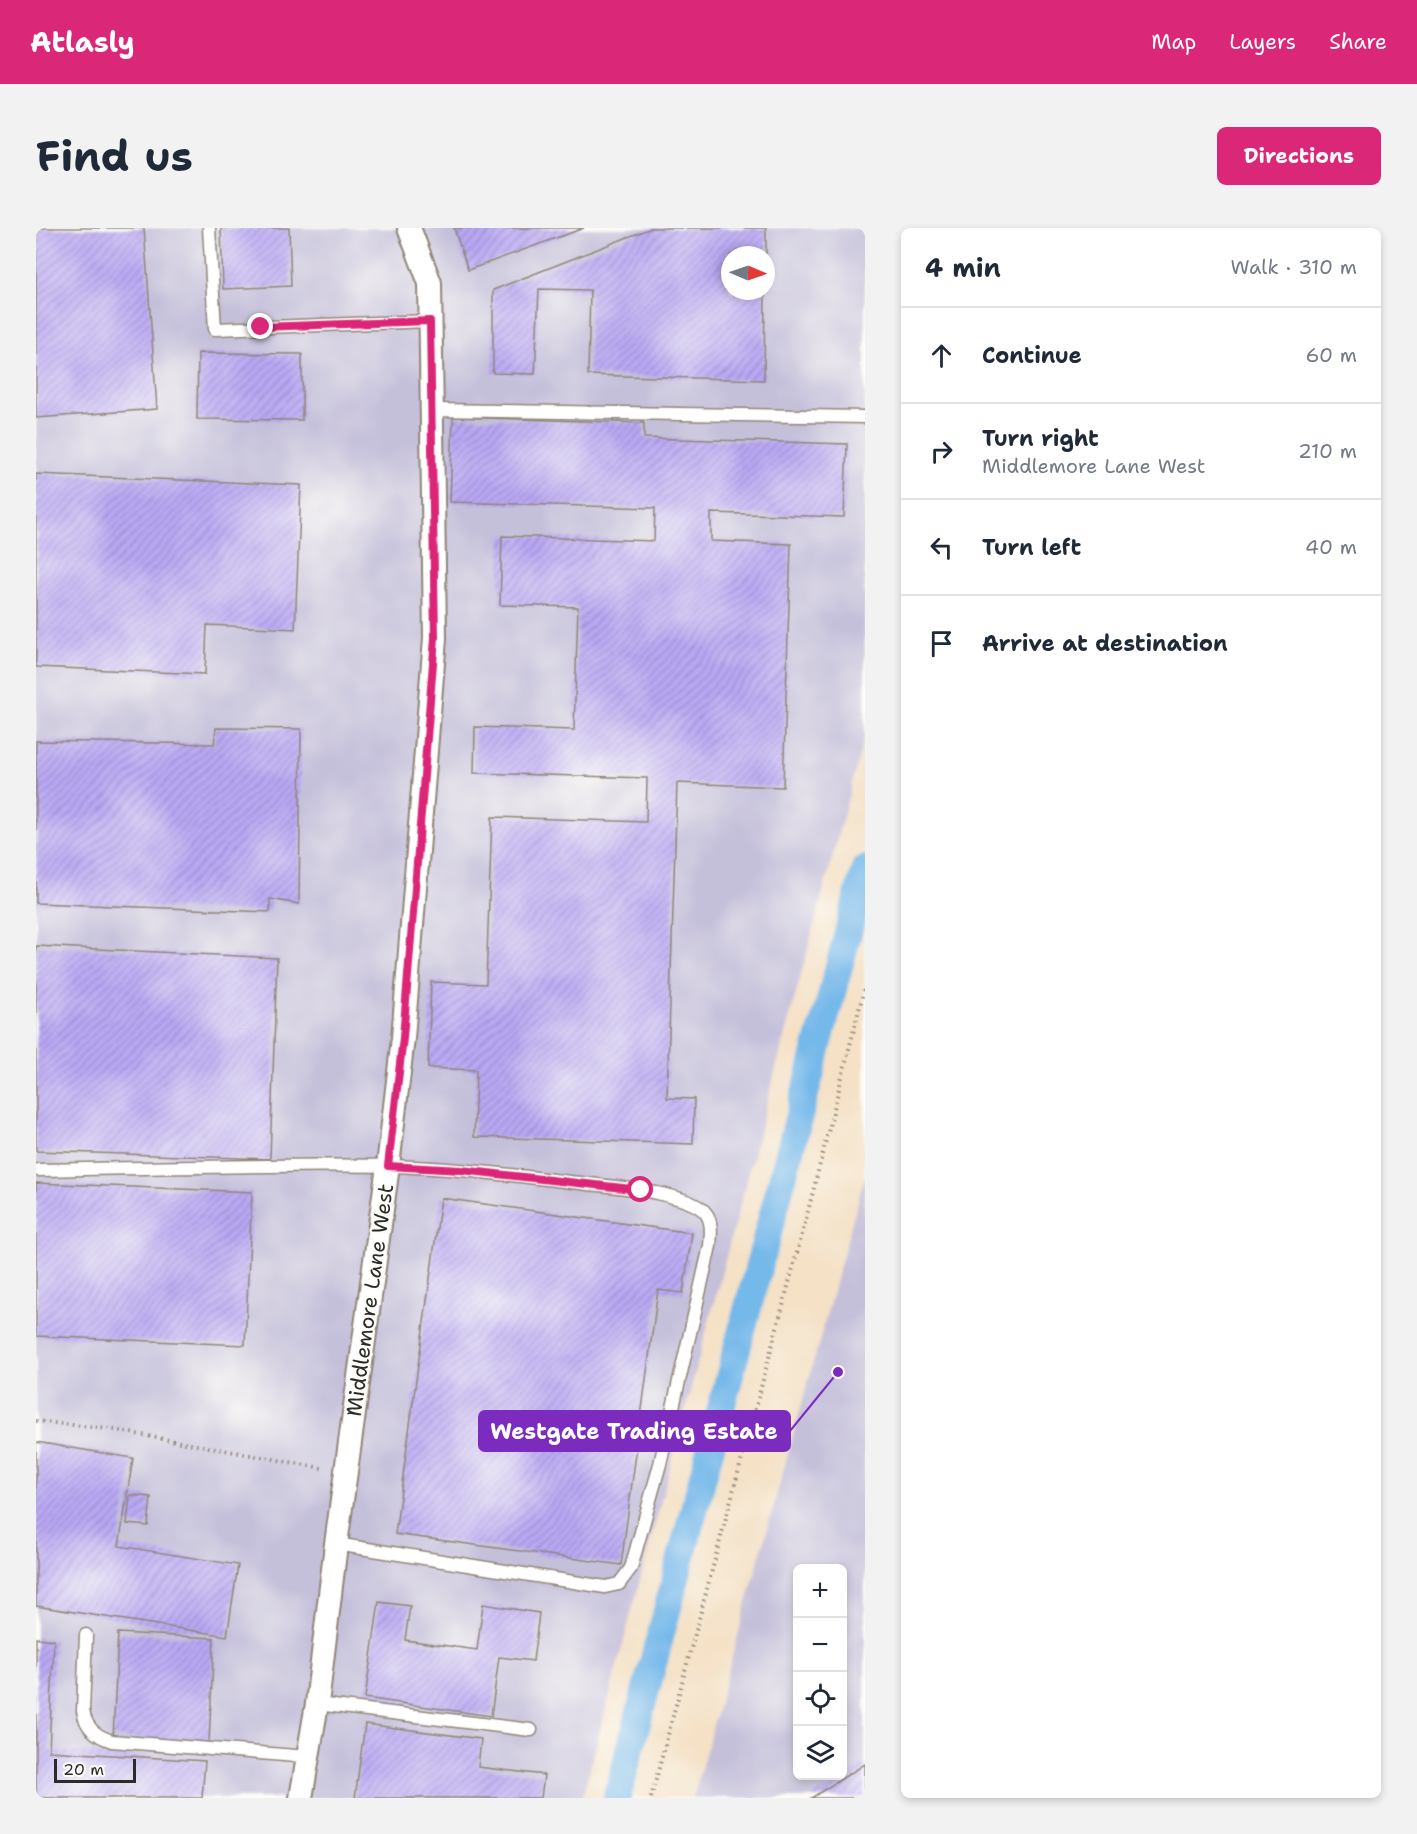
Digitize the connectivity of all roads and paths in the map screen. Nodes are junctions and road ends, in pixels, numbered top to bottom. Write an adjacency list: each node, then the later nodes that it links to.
1 (209, 228): 3 (lane)
2 (409, 228): 3 (street, Middlemore Lane West)
3 (430, 321): 4 (street, Middlemore Lane West)
4 (432, 410): 5 (lane); 7 (street, Middlemore Lane West)
5 (865, 417)
6 (865, 986): 17 (path)
7 (388, 1166): 8 (lane); 10 (street, Middlemore Lane West); 11 (lane)
8 (38, 1170)
9 (36, 1421): 10 (path)
10 (346, 1472): 11 (street, Middlemore Lane West)
11 (336, 1544): 13 (street, Middlemore Lane West)
12 (87, 1635): 15 (lane)
13 (317, 1704): 14 (lane); 15 (street, Middlemore Lane West)
14 (531, 1730)
15 (308, 1757): 16 (street, Middlemore Lane West)
16 (301, 1798)
17 (651, 1798)

